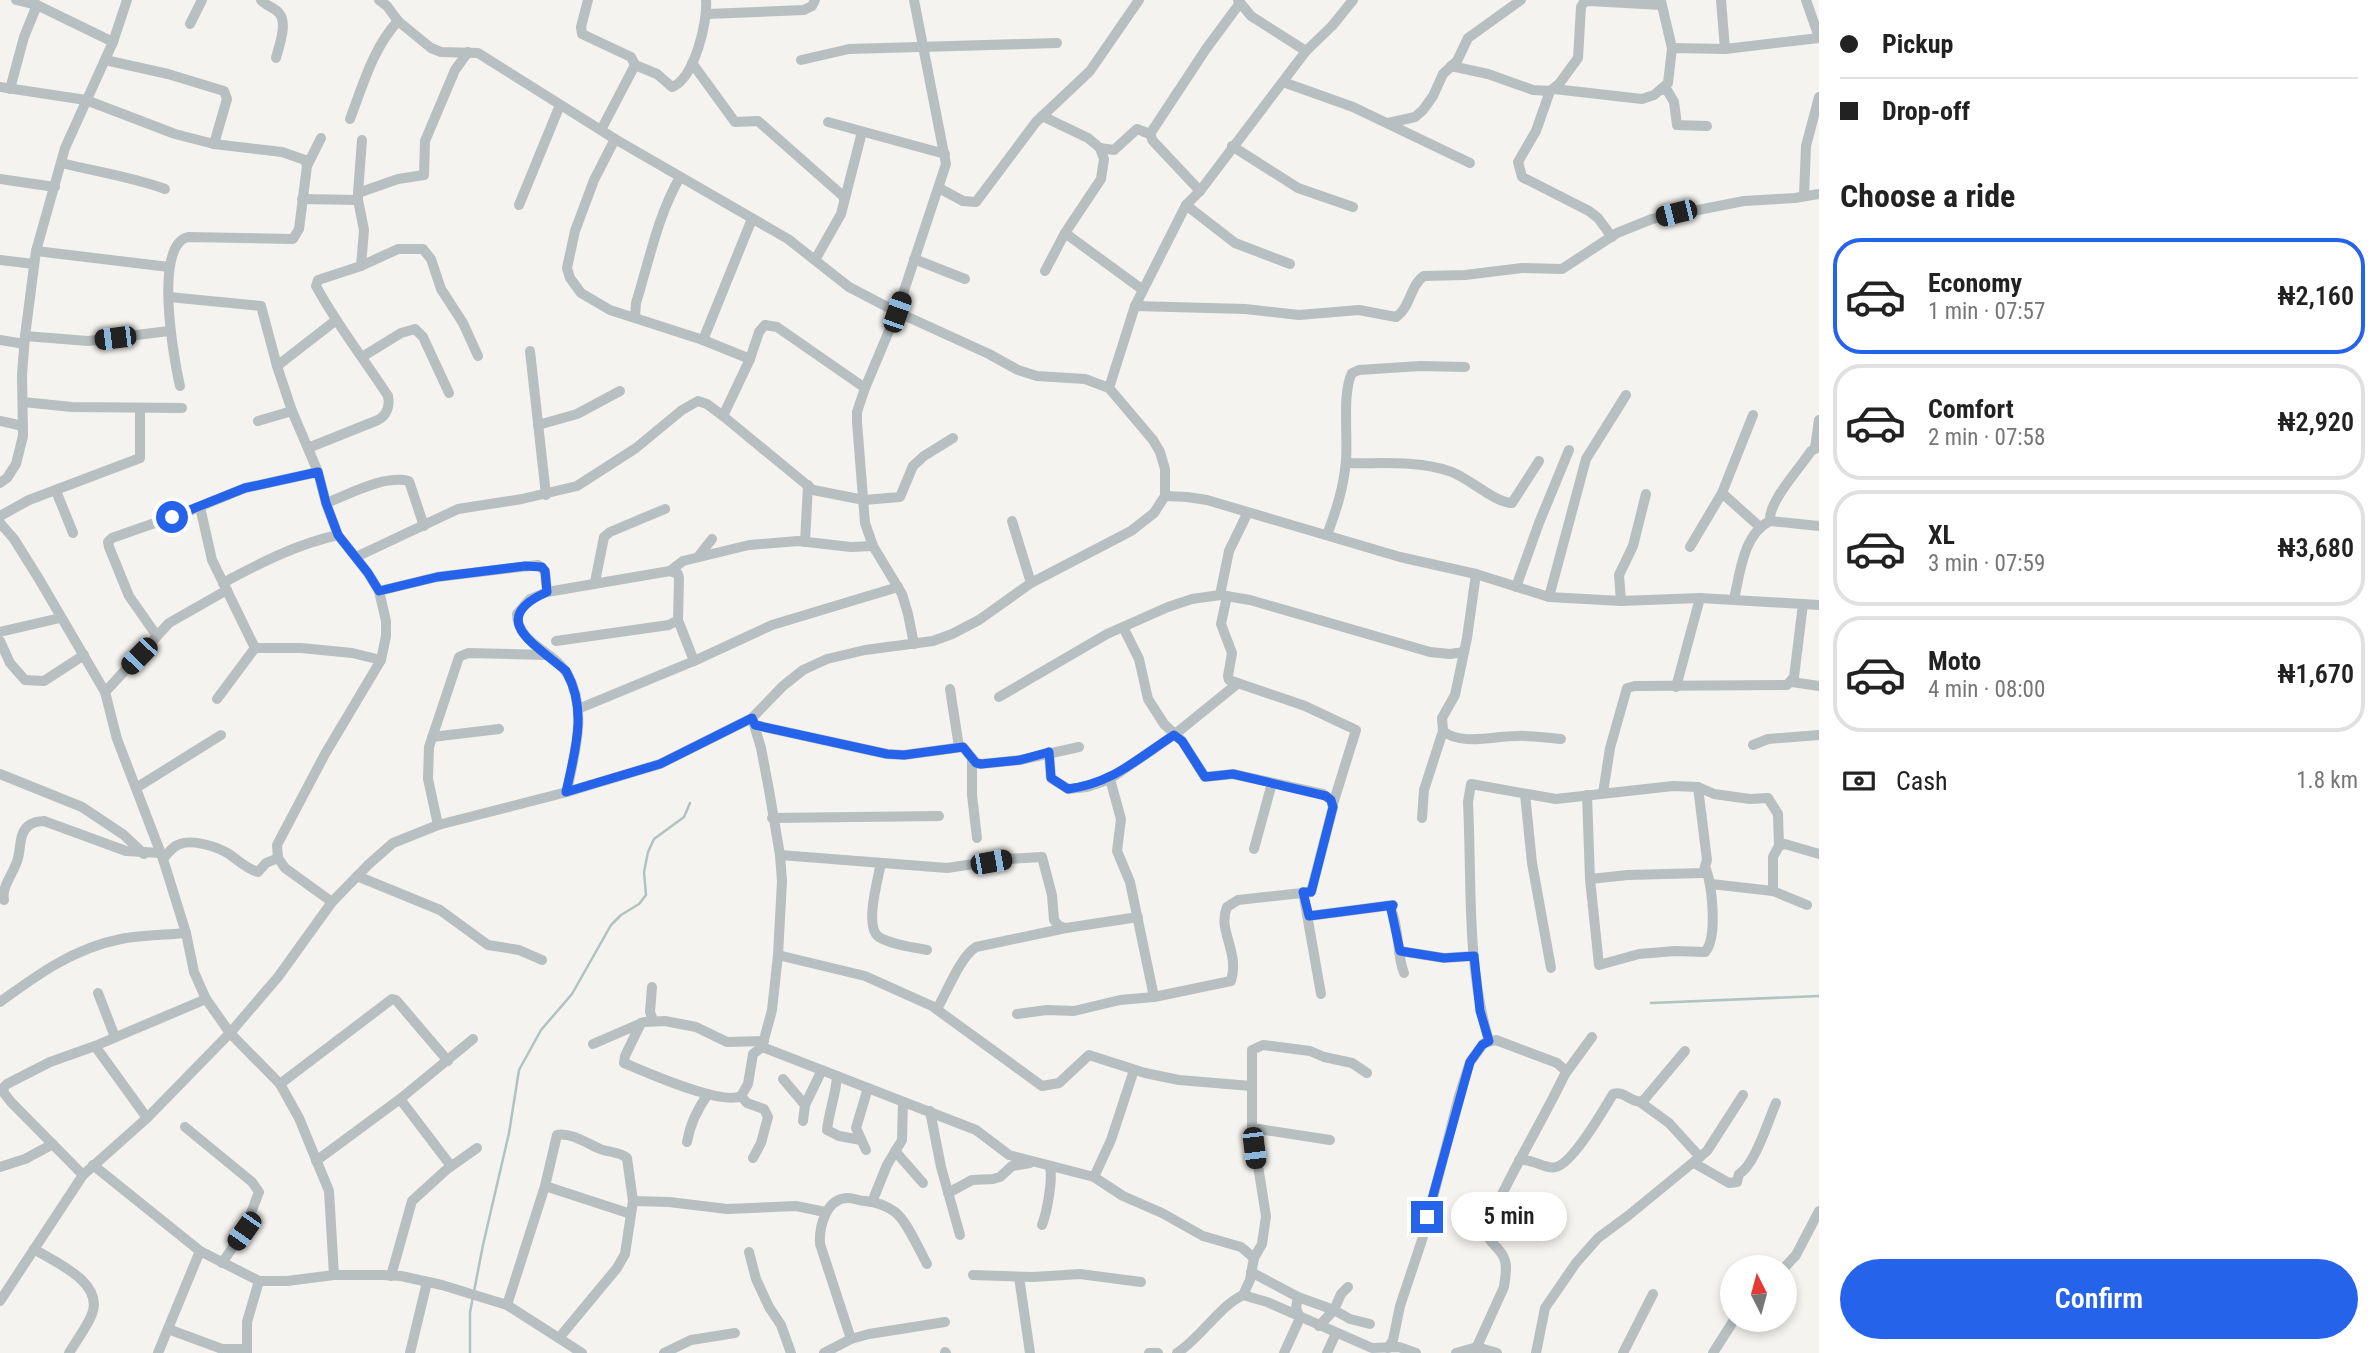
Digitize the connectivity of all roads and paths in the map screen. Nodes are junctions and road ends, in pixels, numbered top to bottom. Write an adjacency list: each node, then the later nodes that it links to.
1 (16, 0): 17 (street)
2 (127, 0): 22 (street)
3 (202, 0): 20 (street)
4 (261, 0): 29 (street)
5 (588, 0): 34 (street)
6 (706, 0): 18 (street)
7 (815, 0): 18 (street)
8 (914, 0): 24 (street)
9 (1139, 0): 42 (street)
10 (1353, 0): 27 (street)
11 (1521, 0): 33 (street)
12 (1721, 0): 26 (street)
13 (1806, 0): 21 (street)
14 (1239, 1): 27 (street); 49 (street)
15 (386, 2): 19 (street)
16 (1661, 3): 25 (street); 37 (street)
17 (37, 5): 22 (street); 36 (street)
18 (708, 14): 32 (street)
19 (398, 21): 28 (street); 43 (street)
20 (190, 24)
21 (1819, 35): 26 (street)
22 (113, 42): 30 (street)
23 (1057, 43): 24 (street)
24 (924, 47): 31 (street); 57 (street)
25 (1672, 48): 26 (street); 38 (street)
26 (1726, 49)
27 (1306, 51): 35 (street)
28 (468, 52): 41 (street); 69 (street)
29 (276, 58)
30 (105, 60): 40 (street); 53 (street)
31 (801, 60)
32 (692, 63): 34 (street); 72 (street)
33 (1451, 66): 37 (street); 45 (street)
34 (637, 67): 47 (street)
35 (1283, 82): 45 (street); 54 (street)
36 (5, 88): 40 (street)
37 (1552, 90): 38 (street); 78 (street)
38 (1662, 90): 46 (street)
39 (1819, 97): 70 (street)
40 (86, 100): 53 (street); 59 (street)
41 (560, 105): 47 (street); 73 (street)
42 (1042, 116): 55 (street); 65 (street)
43 (350, 119)
44 (828, 122): 48 (street)
45 (1388, 123): 60 (street)
46 (1707, 125)
47 (601, 130): 51 (street)
48 (862, 132): 57 (street); 72 (street)
49 (1150, 134): 56 (street); 67 (street)
50 (321, 138): 61 (street)
51 (615, 139): 62 (street); 93 (street)
52 (362, 140): 69 (street)
53 (214, 144): 61 (street)
54 (1232, 146): 67 (street); 75 (street)
55 (1100, 148): 56 (street); 58 (street)
56 (1114, 150): 58 (street)
57 (945, 154): 65 (street)
58 (1104, 159): 77 (street)
59 (62, 163): 64 (street); 66 (street)
60 (1471, 163)
61 (307, 166): 71 (street)
62 (680, 177): 76 (street); 93 (street)
63 (0, 179): 64 (street)
64 (54, 187): 79 (street)
65 (939, 188): 80 (street)
66 (165, 189)
67 (1200, 191): 74 (street)
68 (1819, 194): 70 (street)
69 (358, 196): 71 (street); 85 (street)
70 (1804, 197): 78 (street)
71 (302, 199): 86 (street)
72 (844, 199): 82 (street)
73 (519, 205)
74 (1186, 205): 84 (street); 89 (street)
75 (1353, 206)
76 (752, 219): 82 (street); 98 (street)
77 (1065, 233): 87 (street); 89 (street)
78 (1612, 237): 91 (street)
79 (36, 251): 83 (street); 86 (street)
80 (914, 259): 88 (street); 92 (street)
81 (0, 260): 83 (street)
82 (815, 260): 92 (street)
83 (34, 264): 97 (street)
84 (1290, 264)
85 (361, 266): 94 (street); 100 (street)
86 (169, 267): 90 (street)
87 (1045, 271)
88 (965, 279)
89 (1143, 290): 91 (street)
90 (169, 297): 95 (street); 103 (street)
91 (1135, 306): 107 (street)
92 (897, 312): 106 (street); 107 (street)
93 (635, 317): 98 (street)
94 (335, 321): 101 (street); 103 (street)
95 (169, 331): 97 (street); 105 (street)
96 (0, 340): 97 (street)
97 (25, 340): 111 (street)
98 (703, 340): 102 (street)
99 (530, 351): 120 (street)
100 (478, 356)
101 (362, 357): 109 (street); 123 (street)
102 (750, 359): 106 (street); 116 (street)
103 (277, 366): 114 (street)
104 (1465, 367): 127 (street)
105 (180, 386)
106 (865, 388): 136 (street)
107 (1108, 388): 135 (street)
108 (620, 391): 120 (street)
109 (449, 393)
110 (1626, 395): 167 (street)
111 (23, 402): 112 (street); 121 (street)
112 (140, 408): 113 (street); 131 (street)
113 (182, 408)
114 (292, 411): 119 (street); 123 (street)
115 (1753, 415): 132 (street)
116 (723, 416): 130 (street); 134 (street)
117 (1819, 420): 124 (street)
118 (0, 421): 121 (street)
119 (258, 421)
120 (538, 425): 134 (street)
121 (23, 426): 129 (street)
122 (953, 438): 136 (street)
123 (308, 448): 128 (street)
124 (1817, 448): 143 (street)
125 (1569, 450): 163 (street)
126 (1539, 461): 127 (street)
127 (1346, 463): 150 (street)
128 (318, 472): 137 (street); 138 (street)
129 (0, 484)
130 (808, 485): 136 (street); 152 (street)
131 (56, 491): 141 (street); 148 (street)
132 (1722, 493): 147 (street); 154 (street)
133 (1646, 494): 169 (street)
134 (546, 495): 145 (street)
135 (1165, 496): 140 (street); 160 (street)
136 (864, 500): 153 (street)
137 (326, 503): 145 (street); 149 (street)
138 (200, 507): 161 (street); 177 (street)
139 (665, 509): 159 (street)
140 (1247, 514): 150 (street); 166 (street)
141 (0, 516)
142 (1012, 521): 160 (street)
143 (1770, 521): 146 (street); 147 (street)
144 (0, 523): 173 (street)
145 (424, 526): 155 (street)
146 (1819, 526)
147 (1760, 527): 170 (street)
148 (72, 533)
149 (338, 535): 155 (street); 161 (street)
150 (1327, 535): 158 (street)
151 (712, 539): 156 (street)
152 (805, 542): 153 (street); 156 (street)
153 (873, 546): 162 (street)
154 (1690, 547)
155 (356, 557): 164 (street)
156 (698, 557): 157 (street)
157 (670, 571): 159 (street); 174 (street)
158 (1476, 574): 163 (street); 182 (street)
159 (595, 582): 165 (street)
160 (1031, 583): 180 (street)
161 (225, 586): 177 (street); 181 (street)
162 (898, 587): 180 (street); 186 (street)
163 (1516, 587): 167 (street)
164 (379, 591): 165 (street); 185 (street)
165 (547, 592): 183 (street)
166 (1223, 595): 175 (street); 182 (street); 188 (street)
167 (1549, 597): 169 (street)
168 (1700, 598): 169 (street); 170 (street); 190 (street)
169 (1621, 600)
170 (1734, 600): 171 (street)
171 (1803, 604): 172 (street); 187 (street)
172 (1819, 605)
173 (60, 618): 176 (street); 184 (street)
174 (678, 620): 179 (street); 186 (street)
175 (1123, 626): 193 (street); 200 (street)
176 (0, 632)
177 (157, 636): 192 (street)
178 (0, 641): 184 (street)
179 (556, 641)
180 (914, 644): 196 (street)
181 (255, 648): 185 (street); 194 (street)
182 (1464, 652): 198 (street)
183 (540, 653): 195 (street); 202 (street)
184 (84, 654): 192 (street)
185 (381, 660): 230 (street)
186 (694, 661): 195 (street)
187 (1792, 682): 189 (street); 190 (street)
188 (1237, 684): 200 (street); 218 (street)
189 (1819, 686)
190 (1676, 687): 215 (street)
191 (950, 689): 205 (street)
192 (105, 692): 213 (street)
193 (999, 697)
194 (217, 699)
195 (578, 709): 214 (street)
196 (754, 722): 205 (street); 214 (street); 220 (street)
197 (499, 729): 202 (street)
198 (1443, 732): 203 (street); 221 (street)
199 (222, 735): 213 (street)
200 (1174, 735): 210 (street); 211 (street)
201 (1819, 735): 204 (street)
202 (432, 737): 222 (street)
203 (1561, 739)
204 (1753, 745)
205 (959, 747): 208 (street)
206 (1079, 747): 207 (street)
207 (1049, 752): 208 (street); 210 (street)
208 (972, 758): 223 (street)
209 (0, 774): 226 (street)
210 (1110, 779): 242 (street)
211 (1272, 783): 218 (street); 225 (street)
212 (1698, 787): 215 (street); 224 (street); 232 (street)
213 (136, 788): 229 (street)
214 (566, 792): 222 (street)
215 (1603, 793): 217 (street)
216 (1525, 794): 217 (street); 248 (street); 250 (street)
217 (1587, 795): 234 (street)
218 (1333, 804): 237 (street)
219 (939, 816): 220 (street)
220 (772, 818): 228 (street)
221 (1422, 818)
222 (438, 825): 233 (street)
223 (977, 838)
224 (1779, 846): 227 (street); 236 (street)
225 (1254, 849)
226 (144, 854): 229 (street); 238 (street)
227 (1819, 854)
228 (780, 855): 231 (street); 247 (street)
229 (162, 856): 230 (street); 244 (street)
230 (278, 858): 239 (street)
231 (881, 863): 243 (street); 245 (street)
232 (1706, 869): 234 (street); 235 (street)
233 (357, 876): 239 (street); 249 (street)
234 (1590, 879): 235 (street)
235 (1711, 884): 236 (street)
236 (1773, 891): 240 (street)
237 (1303, 892): 241 (street); 255 (street)
238 (4, 900)
239 (332, 902): 262 (street)
240 (1807, 905)
241 (1309, 916): 246 (street); 254 (street)
242 (1138, 917): 243 (street); 255 (street)
243 (1066, 928): 258 (street)
244 (186, 933): 256 (street); 257 (street)
245 (927, 950)
246 (1400, 951): 248 (street); 251 (street)
247 (778, 955): 258 (street); 268 (street)
248 (1474, 956): 266 (street)
249 (542, 960)
250 (1551, 968)
251 (1404, 973)
252 (652, 987): 260 (street)
253 (98, 993): 263 (street)
254 (1321, 994)
255 (1154, 997): 259 (street)
256 (206, 999): 262 (street); 263 (street)
257 (0, 1002)
258 (937, 1009): 273 (street)
259 (1017, 1014)
260 (653, 1020): 261 (street); 268 (street)
261 (641, 1023): 267 (street); 281 (street)
262 (230, 1033): 278 (street); 290 (street)
263 (115, 1037): 269 (street)
264 (1592, 1037): 275 (street)
265 (473, 1040): 271 (street)
266 (1489, 1041): 275 (street); 356 (street)
267 (593, 1044)
268 (763, 1044): 272 (street); 283 (street)
269 (95, 1046): 290 (street); 297 (street)
270 (1685, 1051): 286 (street)
271 (448, 1060): 278 (street); 284 (street)
272 (822, 1070): 276 (street); 288 (street)
273 (1134, 1070): 279 (street); 311 (street)
274 (1367, 1073): 279 (street)
275 (1565, 1074): 302 (street)
276 (837, 1076): 280 (street); 294 (street)
277 (783, 1079): 288 (street)
278 (281, 1084): 304 (street)
279 (1251, 1086): 293 (street)
280 (869, 1088): 285 (street); 294 (street)
281 (708, 1094): 283 (street); 296 (street)
282 (1743, 1095): 303 (street)
283 (741, 1096): 301 (street)
284 (400, 1099): 304 (street); 308 (street)
285 (903, 1102): 289 (street); 300 (street)
286 (1640, 1102): 302 (street); 303 (street)
287 (1776, 1103): 303 (street)
288 (805, 1105): 291 (street)
289 (930, 1111): 305 (street); 314 (street)
290 (147, 1118): 306 (street)
291 (803, 1121)
292 (185, 1127): 327 (street)
293 (1252, 1128): 295 (street); 326 (street)
294 (861, 1140): 299 (street)
295 (1330, 1140)
296 (687, 1142)
297 (53, 1144): 307 (street); 310 (street)
298 (477, 1148): 308 (street)
299 (866, 1150)
300 (895, 1151): 312 (street); 316 (street)
301 (753, 1158)
302 (1519, 1160): 357 (street)
303 (1697, 1160): 375 (street)
304 (316, 1161): 330 (street)
305 (1034, 1161): 309 (street); 314 (street)
306 (93, 1165): 310 (street); 323 (street)
307 (0, 1167)
308 (451, 1167): 332 (street)
309 (1050, 1167): 311 (street); 320 (street)
310 (83, 1175): 322 (street)
311 (1094, 1177): 326 (street)
312 (923, 1183)
313 (545, 1186): 315 (street); 319 (street); 342 (street)
314 (948, 1193): 321 (street)
315 (633, 1201): 317 (street); 319 (street)
316 (872, 1202): 317 (street); 328 (street)
317 (825, 1212): 355 (street)
318 (1819, 1212): 325 (street)
319 (631, 1214): 353 (street)
320 (1042, 1225)
321 (960, 1236)
322 (34, 1249): 341 (street); 359 (street)
323 (200, 1251): 327 (street); 349 (street)
324 (749, 1252): 364 (street)
325 (1796, 1255)
326 (1254, 1258): 329 (street)
327 (222, 1263): 334 (street)
328 (928, 1264)
329 (1251, 1272): 338 (street); 340 (street)
330 (334, 1275): 332 (street); 334 (street)
331 (973, 1275): 333 (street)
332 (391, 1276): 335 (street)
333 (1019, 1277): 336 (street); 366 (street)
334 (259, 1281): 358 (street)
335 (427, 1282): 342 (street); 361 (street)
336 (1141, 1282)
337 (1348, 1287): 343 (street)
338 (1243, 1294): 344 (street); 369 (street)
339 (1653, 1294): 376 (street)
340 (1298, 1297): 343 (street); 344 (street)
341 (0, 1301)
342 (506, 1305): 353 (street)
343 (1334, 1310): 345 (street); 348 (street)
344 (1300, 1318): 348 (street); 370 (street)
345 (1350, 1319): 347 (street); 354 (street)
346 (945, 1322): 355 (street)
347 (1370, 1324)
348 (1319, 1326): 352 (street)
349 (168, 1329): 358 (street); 360 (street)
350 (1726, 1332): 377 (street)
351 (735, 1333): 363 (street)
352 (1336, 1333): 354 (street); 371 (street)
353 (559, 1338): 362 (street)
354 (1348, 1338): 356 (street)
355 (851, 1339): 365 (street)
356 (1388, 1348): 372 (street)
357 (1475, 1350): 373 (street); 374 (street)
358 (246, 1351)
359 (69, 1353)
360 (158, 1353)
361 (410, 1353)
362 (582, 1353)
363 (664, 1353)
364 (791, 1353)
365 (824, 1353)
366 (1030, 1353)
367 (1149, 1353): 368 (street)
368 (1158, 1353)
369 (1177, 1353)
370 (1284, 1353)
371 (1327, 1353)
372 (1416, 1353)
373 (1456, 1353)
374 (1497, 1353)
375 (1536, 1353)
376 (1623, 1353)
377 (1713, 1353)

